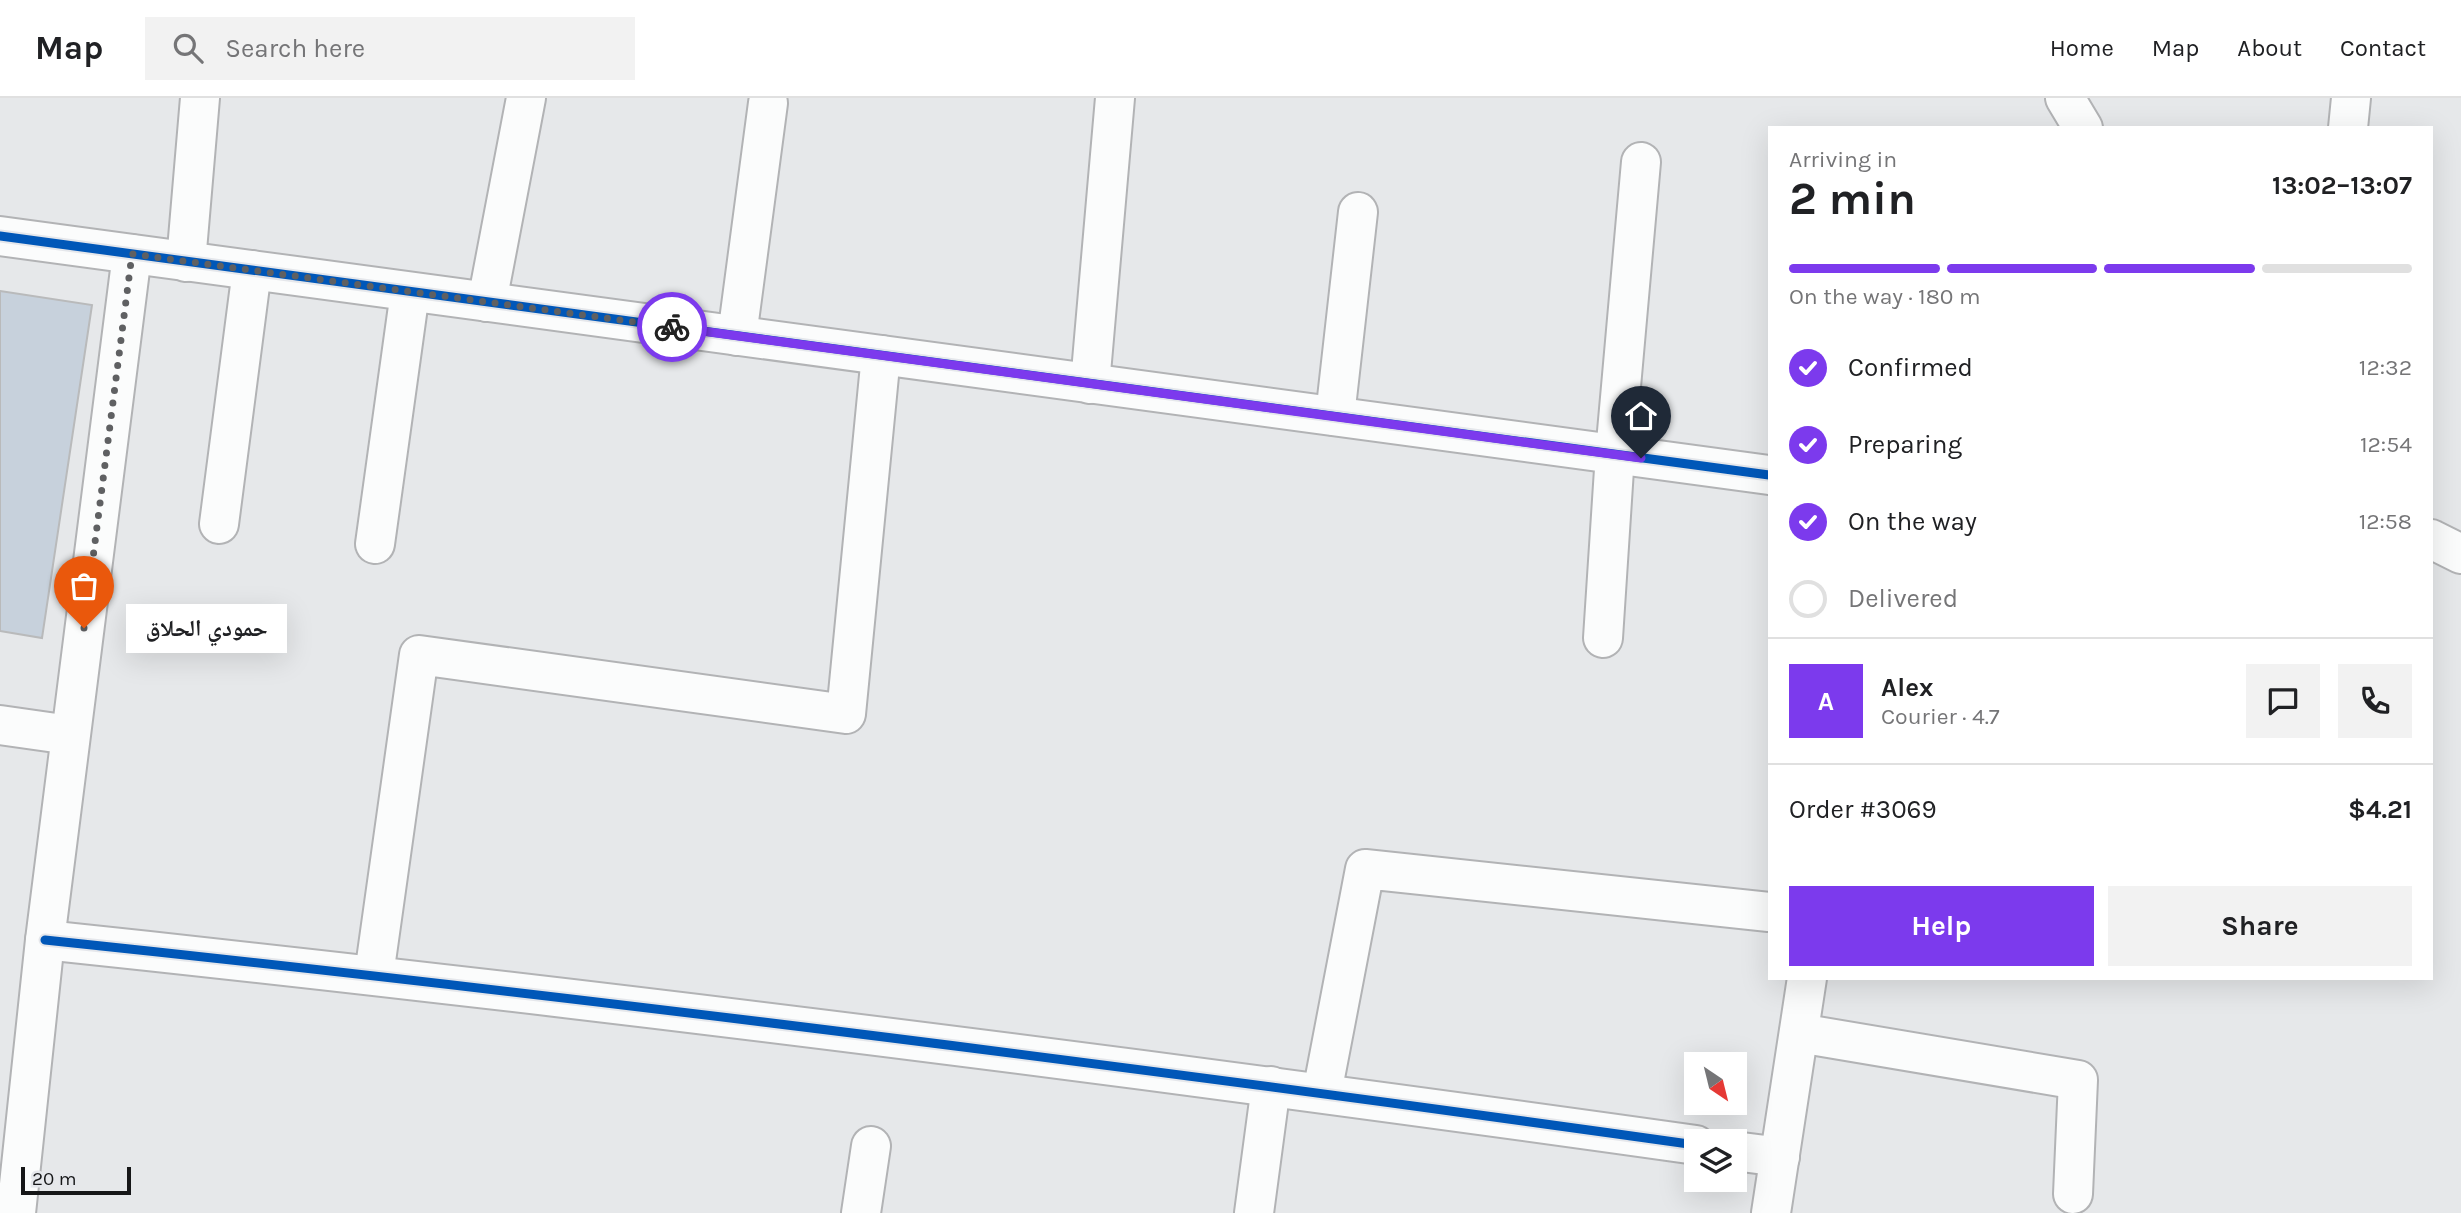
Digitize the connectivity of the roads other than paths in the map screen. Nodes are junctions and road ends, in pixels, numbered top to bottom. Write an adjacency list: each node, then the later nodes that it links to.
1 (200, 98): 13 (street)
2 (526, 98): 16 (street)
3 (1115, 98): 19 (street)
4 (2065, 98): 7 (street)
5 (2351, 98): 8 (street)
6 (768, 103): 17 (street)
7 (2082, 126)
8 (2348, 126)
9 (1641, 162): 21 (street)
10 (1358, 212): 20 (street)
11 (0, 236): 12 (street)
12 (132, 254): 13 (street); 29 (street)
13 (186, 262): 14 (street)
14 (252, 270): 15 (street); 23 (street)
15 (410, 292): 16 (street); 25 (street)
16 (487, 302): 17 (street)
17 (737, 336): 18 (street)
18 (881, 355): 19 (street); 32 (street)
19 (1090, 384): 20 (street)
20 (1335, 416): 21 (street)
21 (1615, 454): 22 (street); 27 (street)
22 (1768, 475)
23 (219, 524)
24 (2433, 539): 26 (street)
25 (375, 544)
26 (2461, 554)
27 (1602, 638)
28 (0, 725): 29 (street)
29 (71, 735): 31 (street)
30 (1768, 912): 36 (street)
31 (45, 940): 32 (street); 42 (street)
32 (373, 975): 35 (street)
33 (1807, 980): 34 (street)
34 (1799, 1033): 40 (street); 41 (street)
35 (1271, 1086): 36 (street); 44 (street)
36 (1322, 1093): 37 (street)
37 (1684, 1143)
38 (871, 1146): 43 (street)
39 (1747, 1152): 40 (street)
40 (1780, 1157): 45 (street)
41 (2073, 1194)
42 (16, 1213)
43 (861, 1213)
44 (1254, 1213)
45 (1771, 1213)

